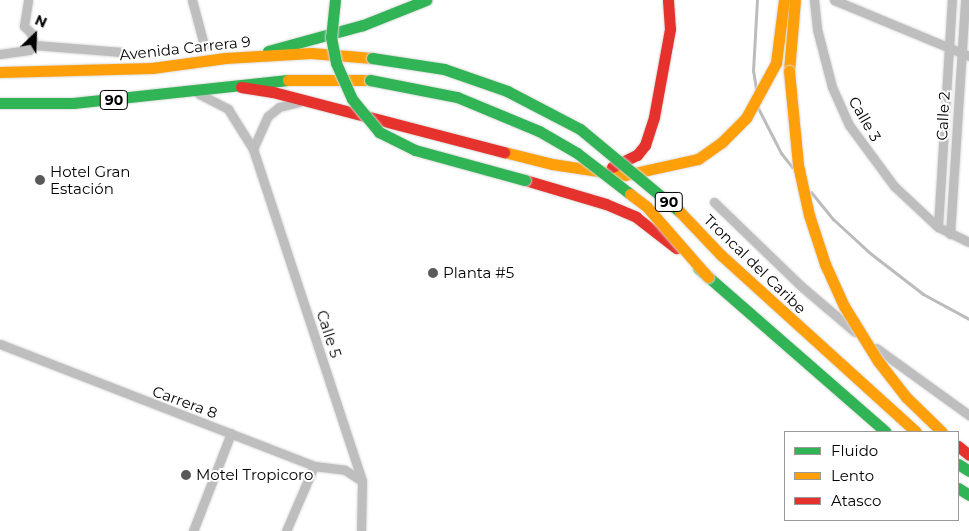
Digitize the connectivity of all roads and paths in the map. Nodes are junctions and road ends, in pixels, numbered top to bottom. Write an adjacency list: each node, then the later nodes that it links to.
1 (28, 0): 15 (street)
2 (192, 0): 14 (street)
3 (335, 0): 33 (main road, bridge)
4 (391, 0): 13 (main road)
5 (426, 0): 13 (main road)
6 (668, 0): 28 (main road)
7 (784, 0): 28 (main road)
8 (795, 0): 38 (main road, bridge)
9 (814, 0): 30 (street, Calle 3)
10 (834, 0): 16 (street)
11 (952, 0): 16 (street, Calle 2)
12 (965, 0): 19 (street, Calle 2)
13 (378, 18): 20 (main road)
14 (204, 45)
15 (32, 47): 17 (street); 18 (street)
16 (949, 47): 19 (street); 30 (street, Calle 2)
17 (122, 52)
18 (0, 54)
19 (965, 54): 31 (street, Calle 2)
20 (225, 58): 21 (main road, Avenida Carrera 9 / 90); 22 (main road, Avenida Carrera 9 / 90)
21 (372, 58): 37 (main road, Troncal del Caribe / 90, bridge)
22 (0, 72)
23 (227, 86): 24 (main road, 90); 25 (main road); 33 (main road, 90, bridge)
24 (190, 92): 26 (main road, 90); 27 (street, Calle 5)
25 (315, 102): 27 (street); 28 (main road)
26 (0, 103)
27 (253, 149): 43 (street, Calle 5)
28 (602, 172)
29 (717, 205): 35 (street)
30 (938, 227): 31 (street, Calle 3)
31 (950, 234): 32 (street, Calle 3)
32 (969, 242)
33 (708, 277): 36 (main road, 90)
34 (0, 344): 39 (street, Carrera 8)
35 (969, 414)
36 (885, 431)
37 (915, 431)
38 (941, 431)
39 (231, 433): 42 (street, Carrera 8); 44 (street)
40 (959, 447): 41 (main road)
41 (969, 455)
42 (314, 466): 43 (street, Carrera 8); 45 (street)
43 (362, 481): 46 (street, Calle 5)
44 (194, 531)
45 (286, 531)
46 (361, 531)

